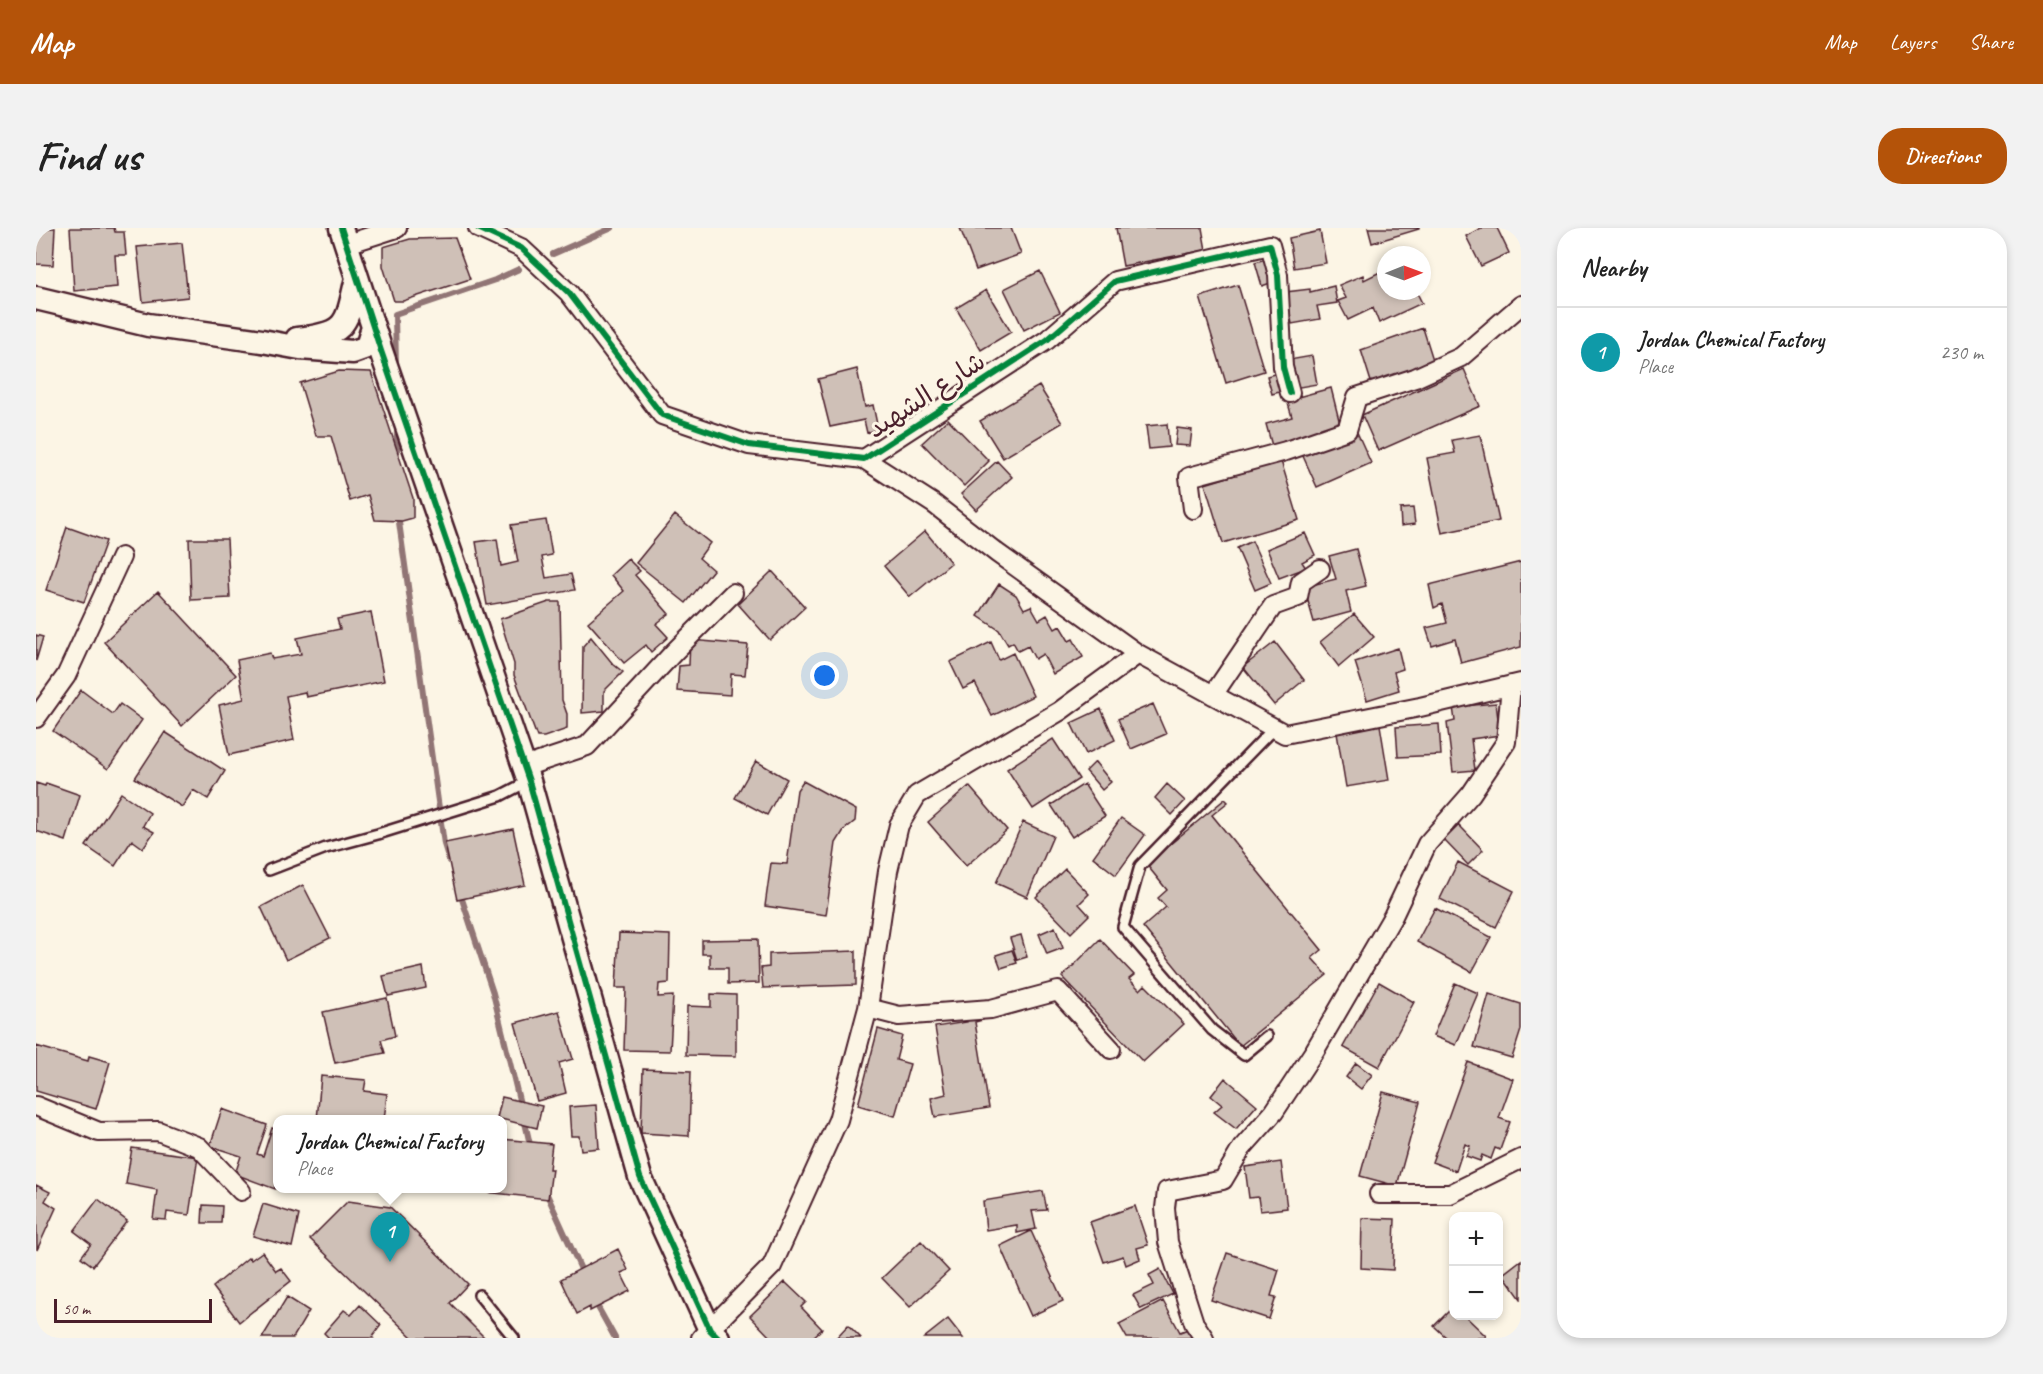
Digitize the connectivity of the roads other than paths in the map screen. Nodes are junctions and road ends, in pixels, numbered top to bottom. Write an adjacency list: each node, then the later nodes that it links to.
1 (397, 228): 3 (street)
2 (478, 228): 12 (street, شارع الشهيد)
3 (344, 236): 4 (street)
4 (357, 278): 7 (street); 8 (street)
5 (36, 298): 8 (street)
6 (1521, 305): 13 (street)
7 (373, 327): 9 (street); 10 (street)
8 (262, 341): 9 (street)
9 (353, 352): 10 (street)
10 (390, 377): 22 (street)
11 (1290, 393): 12 (street, شارع الشهيد)
12 (864, 459): 17 (street)
13 (1193, 509)
14 (122, 557): 20 (street)
15 (1320, 569): 19 (street)
16 (733, 593): 22 (street)
17 (1138, 654): 19 (street); 24 (street)
18 (1516, 684): 21 (street); 34 (street)
19 (1213, 695): 21 (street)
20 (36, 718)
21 (1275, 729): 25 (lane)
22 (527, 774): 23 (lane); 32 (street)
23 (269, 870)
24 (868, 1008): 26 (street); 32 (street)
25 (1267, 1036)
26 (1111, 1049)
27 (36, 1106): 29 (street)
28 (1521, 1159): 30 (street)
29 (241, 1191)
30 (1379, 1194)
31 (479, 1295): 33 (lane)
32 (710, 1335)
33 (514, 1338)
34 (1204, 1338)

